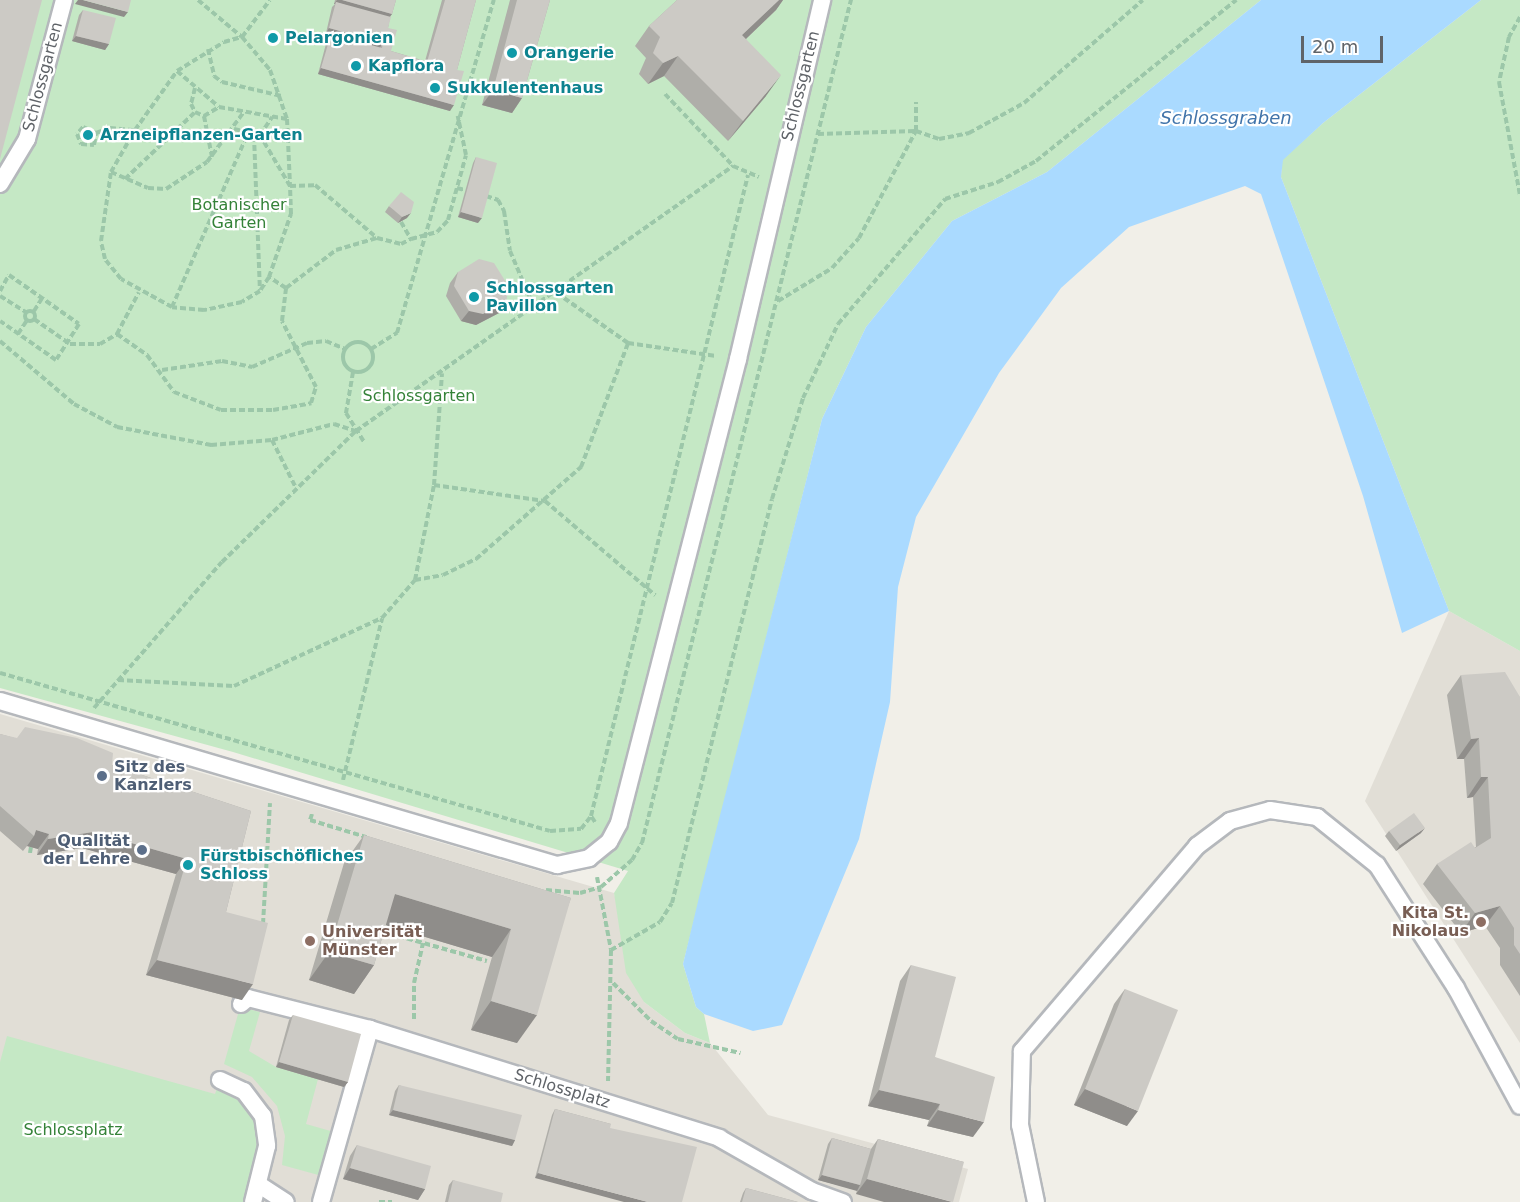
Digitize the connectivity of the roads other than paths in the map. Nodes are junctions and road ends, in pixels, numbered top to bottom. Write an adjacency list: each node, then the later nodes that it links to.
1 (64, 0): 3 (lane, Schlossgarten)
2 (822, 0): 4 (lane, Schlossgarten)
3 (0, 184)
4 (0, 700)
5 (241, 1004): 6 (lane, Schlossplatz)
6 (370, 1029): 12 (lane); 13 (lane, Schlossplatz)
7 (220, 1080): 9 (lane)
8 (1520, 1106): 14 (lane)
9 (258, 1184): 10 (lane); 11 (lane)
10 (253, 1202)
11 (286, 1202)
12 (321, 1202)
13 (843, 1202)
14 (1036, 1202)

